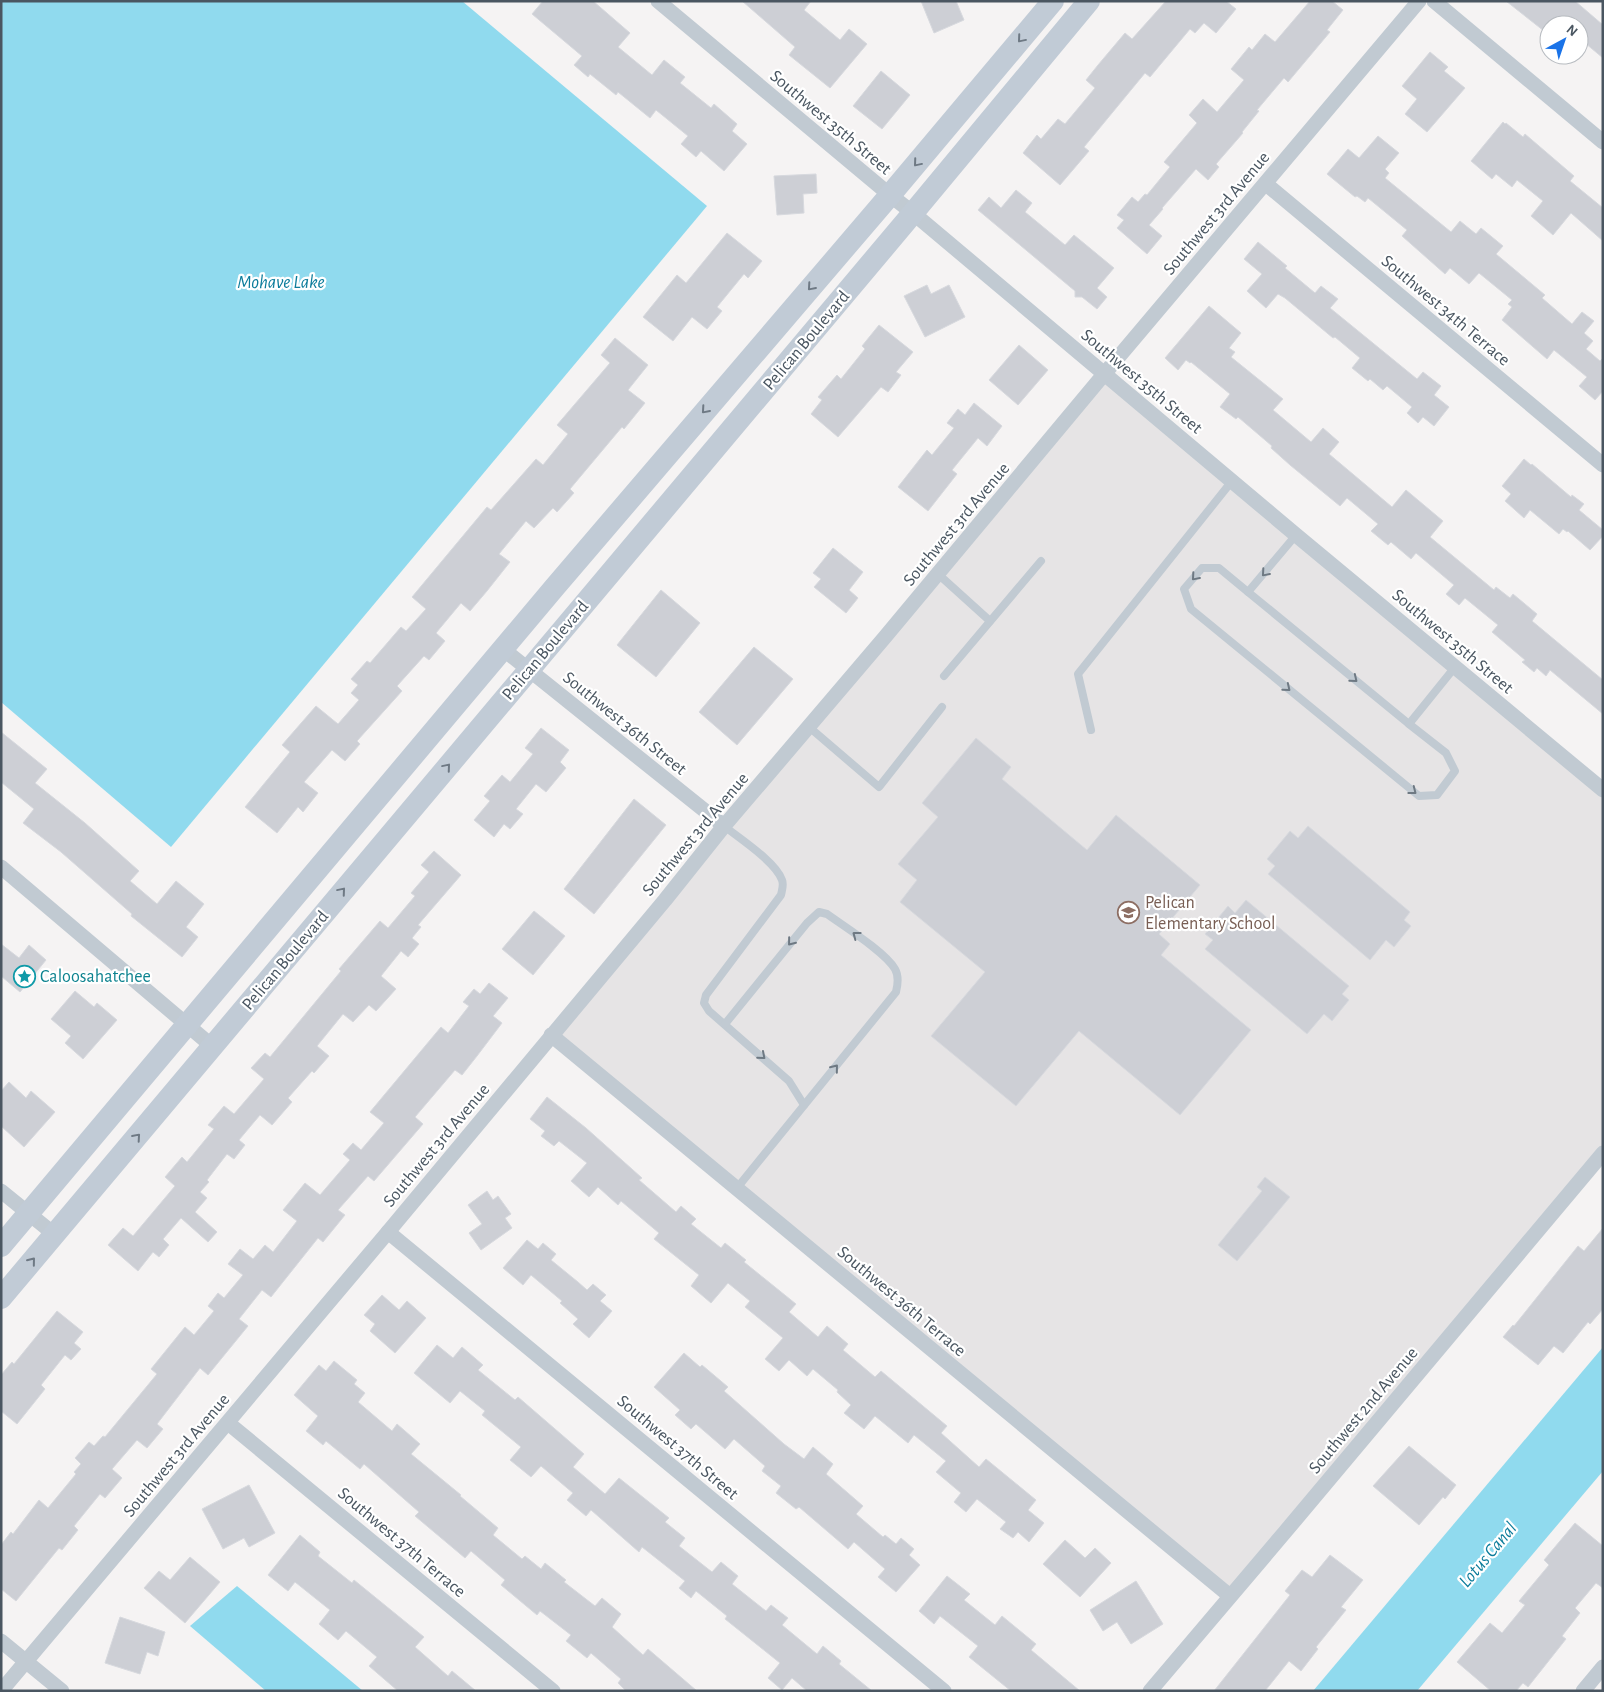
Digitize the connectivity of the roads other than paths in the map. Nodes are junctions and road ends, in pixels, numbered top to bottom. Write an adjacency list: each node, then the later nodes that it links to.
1 (658, 1): 9 (street, Southwest 35th Street)
2 (1089, 1): 6 (street, Pelican Boulevard)
3 (1419, 1): 8 (street, Southwest 3rd Avenue)
4 (1434, 1): 7 (street)
5 (1051, 2): 6 (street); 9 (street, Pelican Boulevard, one-way to 9)
6 (1073, 21): 10 (street, Pelican Boulevard)
7 (1603, 142)
8 (1266, 184): 11 (street, Southwest 3rd Avenue); 12 (street, Southwest 34th Terrace)
9 (890, 195): 10 (street, Southwest 35th Street); 19 (street, Pelican Boulevard, one-way to 19)
10 (913, 213): 11 (street, Southwest 35th Street); 21 (street, Pelican Boulevard)
11 (1104, 373): 13 (street, Southwest 35th Street); 16 (street, Southwest 3rd Avenue)
12 (1603, 465)
13 (1232, 482): 14 (street, Southwest 35th Street); 26 (lane)
14 (1296, 535): 17 (lane, one-way to 17); 20 (street, Southwest 35th Street)
15 (1041, 561): 18 (lane)
16 (938, 574): 18 (lane); 25 (street, Southwest 3rd Avenue)
17 (1248, 592): 24 (lane, one-way to 24); 24 (lane, one-way to 24)
18 (990, 621): 22 (lane)
19 (503, 649): 21 (street, Southwest 36th Street); 31 (street, Pelican Boulevard)
20 (1455, 667): 24 (lane); 27 (street, Southwest 35th Street)
21 (529, 670): 28 (street, Southwest 36th Street); 33 (street, Pelican Boulevard, one-way to 21)
22 (944, 676)
23 (942, 706): 25 (lane)
24 (1409, 724)
25 (808, 727): 28 (street, Southwest 3rd Avenue)
26 (1091, 730)
27 (1603, 790)
28 (724, 826): 30 (lane); 32 (street, Southwest 3rd Avenue)
29 (1, 867): 31 (street)
30 (725, 1024): 34 (lane, one-way to 34); 34 (lane, one-way to 30)
31 (187, 1026): 33 (street); 38 (street, Pelican Boulevard)
32 (551, 1035): 36 (street, Southwest 36th Terrace); 39 (street, Southwest 3rd Avenue)
33 (212, 1046): 40 (street, Pelican Boulevard, one-way to 33)
34 (804, 1106): 36 (lane)
35 (1603, 1153): 44 (street, Southwest 2nd Avenue)
36 (737, 1188): 44 (street, Southwest 36th Terrace)
37 (1, 1191): 38 (street)
38 (28, 1214): 40 (street); 41 (street, Pelican Boulevard)
39 (388, 1232): 43 (street, Southwest 3rd Avenue); 51 (street, Southwest 37th Street)
40 (54, 1234): 42 (street, Pelican Boulevard, one-way to 40)
41 (1, 1246)
42 (1, 1298)
43 (228, 1423): 46 (street, Southwest 3rd Avenue); 50 (street, Southwest 37th Terrace)
44 (1230, 1596): 52 (street, Southwest 2nd Avenue)
45 (1, 1641): 46 (street)
46 (26, 1661): 48 (street, Southwest 3rd Avenue); 49 (street)
47 (1603, 1668): 53 (street)
48 (1, 1691)
49 (62, 1691)
50 (552, 1691)
51 (944, 1691)
52 (1150, 1691)
53 (1583, 1691)

